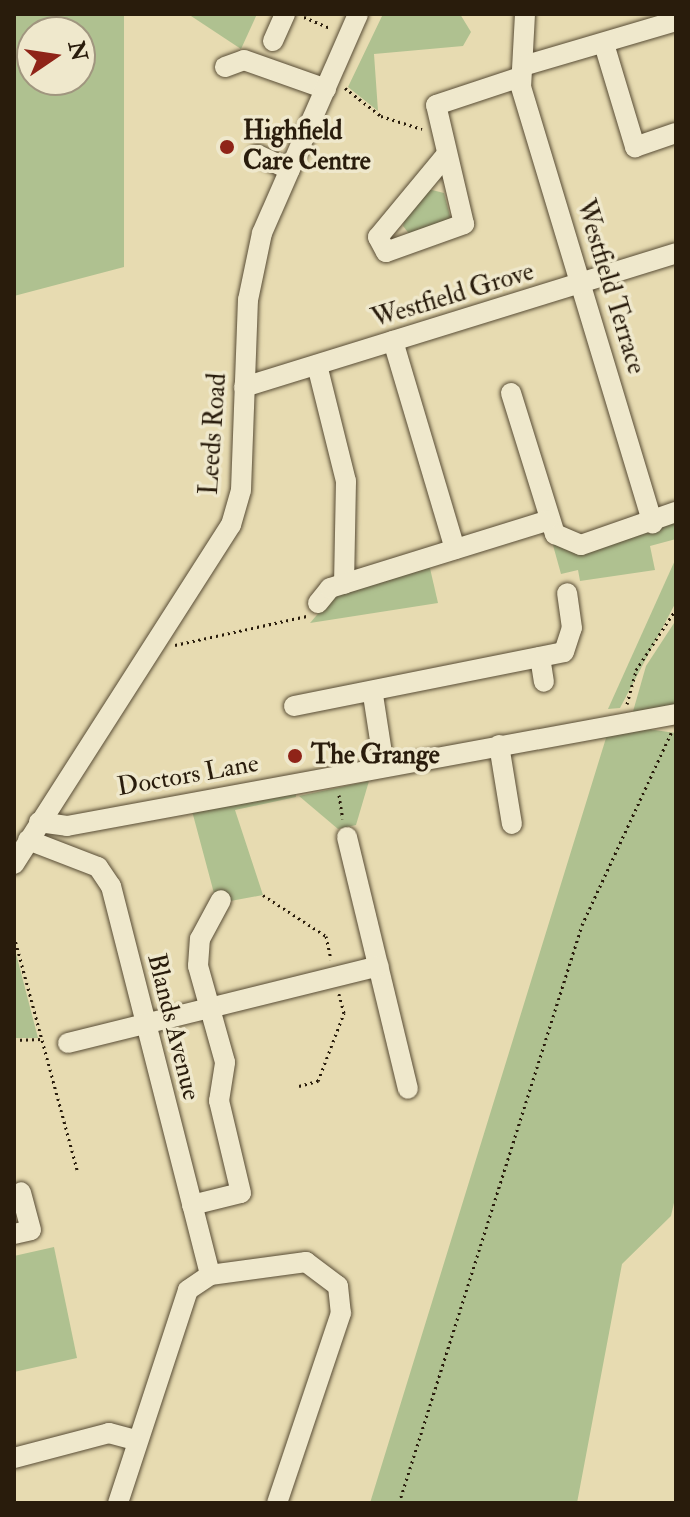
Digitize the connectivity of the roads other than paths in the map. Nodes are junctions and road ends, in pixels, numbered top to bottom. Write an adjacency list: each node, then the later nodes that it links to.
1 (285, 14): 5 (street)
2 (358, 14): 9 (street, Leeds Road)
3 (525, 14): 8 (street, Westfield Terrace)
4 (676, 21): 6 (street)
5 (273, 41)
6 (604, 44): 8 (street); 10 (street)
7 (225, 67): 9 (street)
8 (521, 72): 11 (street); 15 (street, Westfield Terrace)
9 (329, 83): 13 (street, Leeds Road)
10 (676, 133)
11 (444, 144): 11 (street)
12 (258, 155): 13 (street)
13 (290, 170): 18 (street, Leeds Road)
14 (676, 253): 15 (street, Westfield Grove)
15 (582, 283): 16 (street, Westfield Grove); 22 (street, Westfield Terrace)
16 (393, 341): 17 (street, Westfield Grove); 23 (street)
17 (317, 365): 18 (street, Westfield Grove); 24 (street)
18 (244, 387): 35 (street, Leeds Road)
19 (511, 393): 21 (street)
20 (676, 512): 22 (street)
21 (547, 521): 22 (street); 23 (street)
22 (653, 523)
23 (455, 549): 24 (street)
24 (344, 584): 26 (street)
25 (567, 593): 27 (street)
26 (318, 603)
27 (540, 657): 28 (street); 29 (street)
28 (544, 682)
29 (373, 695): 30 (street); 33 (street)
30 (294, 706)
31 (676, 714): 32 (street, Doctors Lane)
32 (499, 745): 33 (street, Doctors Lane); 34 (street)
33 (384, 766): 35 (street, Doctors Lane)
34 (512, 824)
35 (34, 831): 37 (street, Leeds Road); 41 (street, Blands Avenue)
36 (347, 837): 39 (street)
37 (14, 864)
38 (221, 900): 40 (street)
39 (379, 966): 40 (street); 43 (street)
40 (210, 1008): 41 (street); 45 (street)
41 (145, 1024): 42 (street); 45 (street, Blands Avenue)
42 (68, 1043)
43 (408, 1089)
44 (21, 1192): 46 (street)
45 (192, 1205): 47 (street, Blands Avenue)
46 (14, 1234)
47 (210, 1275): 48 (street); 51 (street)
48 (136, 1440): 49 (street); 50 (street)
49 (14, 1458)
50 (118, 1503)
51 (277, 1503)

